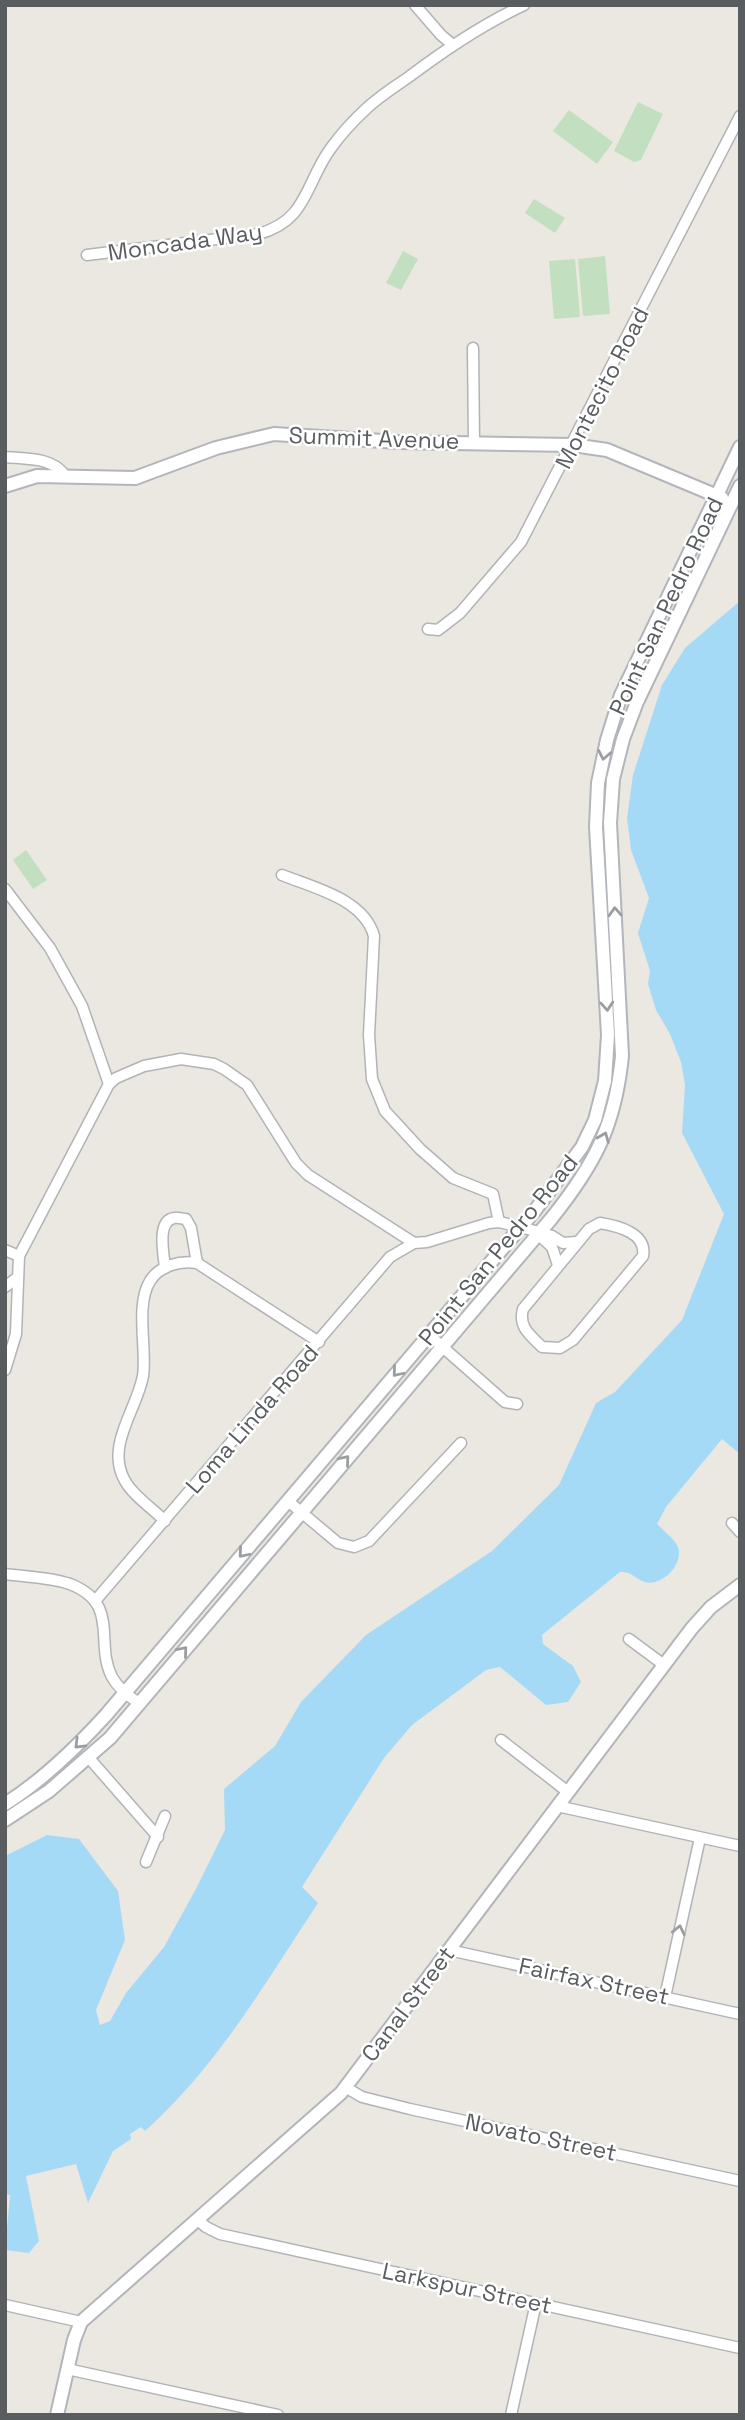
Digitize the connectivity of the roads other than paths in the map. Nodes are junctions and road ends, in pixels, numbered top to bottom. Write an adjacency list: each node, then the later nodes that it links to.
1 (415, 5): 3 (street)
2 (524, 5): 3 (street, Moncada Way)
3 (453, 45): 5 (street, Moncada Way)
4 (740, 116): 8 (street, Montecito Road)
5 (87, 255)
6 (472, 348): 7 (street)
7 (474, 442): 8 (main road, Summit Avenue); 11 (main road, Summit Avenue)
8 (573, 445): 14 (main road, Summit Avenue); 16 (street, Montecito Road)
9 (740, 447): 14 (main road, Point San Pedro Road)
10 (5, 457): 11 (street)
11 (65, 476): 12 (main road, Summit Avenue)
12 (5, 486)
13 (740, 486): 15 (main road, Point San Pedro Road)
14 (715, 496): 15 (main road, Summit Avenue); 21 (main road, Point San Pedro Road, one-way to 21)
15 (736, 502): 22 (main road, Point San Pedro Road, one-way to 15)
16 (428, 629)
17 (282, 874): 20 (street)
18 (5, 889): 19 (street)
19 (109, 1084): 24 (street); 26 (street)
20 (499, 1222): 21 (street); 24 (street)
21 (521, 1227): 22 (street); 32 (main road, Point San Pedro Road)
22 (538, 1234): 23 (street); 28 (street); 34 (main road, Point San Pedro Road)
23 (577, 1242): 28 (street); 28 (street)
24 (414, 1243): 33 (street, Loma Linda Road)
25 (5, 1250): 26 (street)
26 (19, 1256): 30 (street)
27 (197, 1263): 29 (street); 29 (street); 33 (street)
28 (558, 1265)
29 (165, 1268): 40 (street)
30 (18, 1277): 31 (street); 35 (street)
31 (5, 1287)
32 (429, 1335): 34 (street); 38 (main road, Point San Pedro Road, one-way to 38)
33 (319, 1342): 40 (street, Loma Linda Road)
34 (443, 1346): 36 (street); 39 (main road, Point San Pedro Road, one-way to 34)
35 (5, 1370)
36 (517, 1404)
37 (461, 1443): 39 (street)
38 (288, 1501): 39 (street); 48 (main road, Point San Pedro Road, one-way to 48)
39 (301, 1512): 49 (main road, Point San Pedro Road, one-way to 39)
40 (165, 1521): 45 (street, Loma Linda Road)
41 (732, 1523): 42 (street)
42 (740, 1532)
43 (5, 1574): 45 (street)
44 (740, 1585): 47 (main road, Canal Street)
45 (95, 1601): 48 (street)
46 (628, 1639): 47 (street)
47 (664, 1665): 52 (main road, Canal Street)
48 (124, 1693): 49 (street); 53 (main road, Point San Pedro Road, one-way to 53)
49 (139, 1703): 51 (main road, Point San Pedro Road)
50 (501, 1740): 52 (street)
51 (89, 1758): 56 (main road, Point San Pedro Road); 57 (street)
52 (568, 1792): 54 (main road, Canal Street)
53 (5, 1804)
54 (557, 1806): 58 (street); 61 (main road, Canal Street)
55 (165, 1816): 57 (street)
56 (5, 1820)
57 (158, 1837): 60 (street)
58 (700, 1838): 59 (street); 62 (street, one-way to 58)
59 (740, 1846)
60 (146, 1862)
61 (449, 1950): 62 (street, Fairfax Street); 64 (main road, Canal Street)
62 (665, 1997): 63 (street, Fairfax Street)
63 (740, 2014)
64 (345, 2087): 65 (street, Novato Street); 66 (main road, Canal Street)
65 (740, 2181)
66 (198, 2220): 67 (street, Larkspur Street); 69 (main road, Canal Street)
67 (536, 2303): 70 (street, Larkspur Street); 74 (street)
68 (5, 2305): 69 (street)
69 (81, 2322): 71 (main road)
70 (740, 2348)
71 (68, 2369): 72 (main road); 73 (street)
72 (57, 2415)
73 (278, 2415)
74 (511, 2415)

